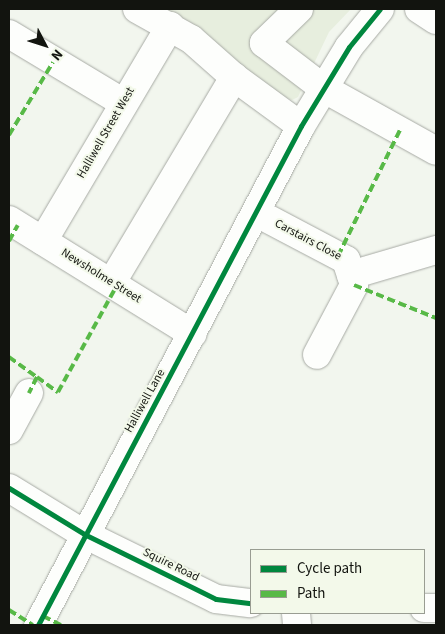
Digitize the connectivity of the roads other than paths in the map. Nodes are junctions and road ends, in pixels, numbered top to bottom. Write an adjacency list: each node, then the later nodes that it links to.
1 (137, 9): 6 (street)
2 (299, 9): 9 (street)
3 (380, 9): 9 (street, Halliwell Lane)
4 (419, 9): 5 (street)
5 (436, 20)
6 (170, 26): 8 (street); 10 (street, Halliwell Street West)
7 (9, 34): 10 (street)
8 (234, 78): 11 (street); 18 (street)
9 (323, 88): 11 (street, Halliwell Lane); 12 (street)
10 (124, 103): 15 (street, Halliwell Street West)
11 (301, 126): 13 (street, Halliwell Lane)
12 (436, 151)
13 (257, 213): 17 (street, Carstairs Close); 19 (street, Halliwell Lane)
14 (9, 220): 15 (street, Newsholme Street)
15 (43, 241): 18 (street, Newsholme Street)
16 (436, 250): 17 (street)
17 (351, 275): 20 (street, Carstairs Close)
18 (112, 282): 19 (street, Newsholme Street)
19 (193, 334): 24 (street, Halliwell Lane)
20 (317, 355)
21 (29, 393): 22 (street)
22 (9, 430)
23 (9, 488): 24 (street, Squire Road)
24 (84, 534): 25 (street, Squire Road); 26 (street, Halliwell Lane)
25 (250, 603)
26 (38, 625)

